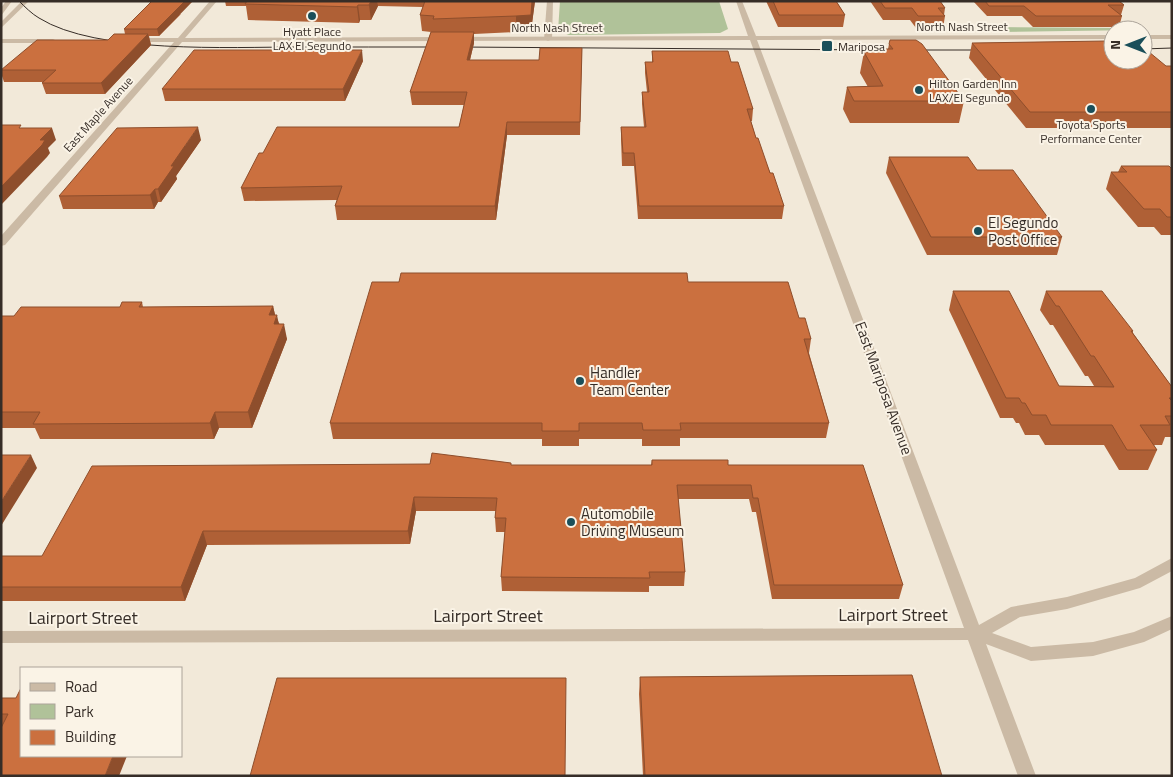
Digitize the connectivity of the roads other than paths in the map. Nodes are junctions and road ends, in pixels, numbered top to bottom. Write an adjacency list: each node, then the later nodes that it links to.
1 (9, 1): 6 (street)
2 (26, 1): 7 (street)
3 (214, 1): 14 (street, East Maple Avenue)
4 (550, 1): 11 (street)
5 (739, 1): 12 (street, East Mariposa Avenue)
6 (1, 14)
7 (1, 26)
8 (1103, 37): 12 (street, North Nash Street)
9 (1153, 37): 10 (street)
10 (1172, 37)
11 (548, 38): 12 (street, North Nash Street); 14 (street, North Nash Street)
12 (754, 38): 20 (street, East Mariposa Avenue)
13 (123, 40): 14 (street, North Nash Street)
14 (180, 40): 17 (street, East Maple Avenue)
15 (1, 41): 16 (street)
16 (59, 41)
17 (1, 243)
18 (1172, 564): 20 (street)
19 (1172, 622): 20 (street)
20 (976, 634): 21 (street, Lairport Street); 22 (street, East Mariposa Avenue)
21 (1, 637)
22 (1027, 776)

